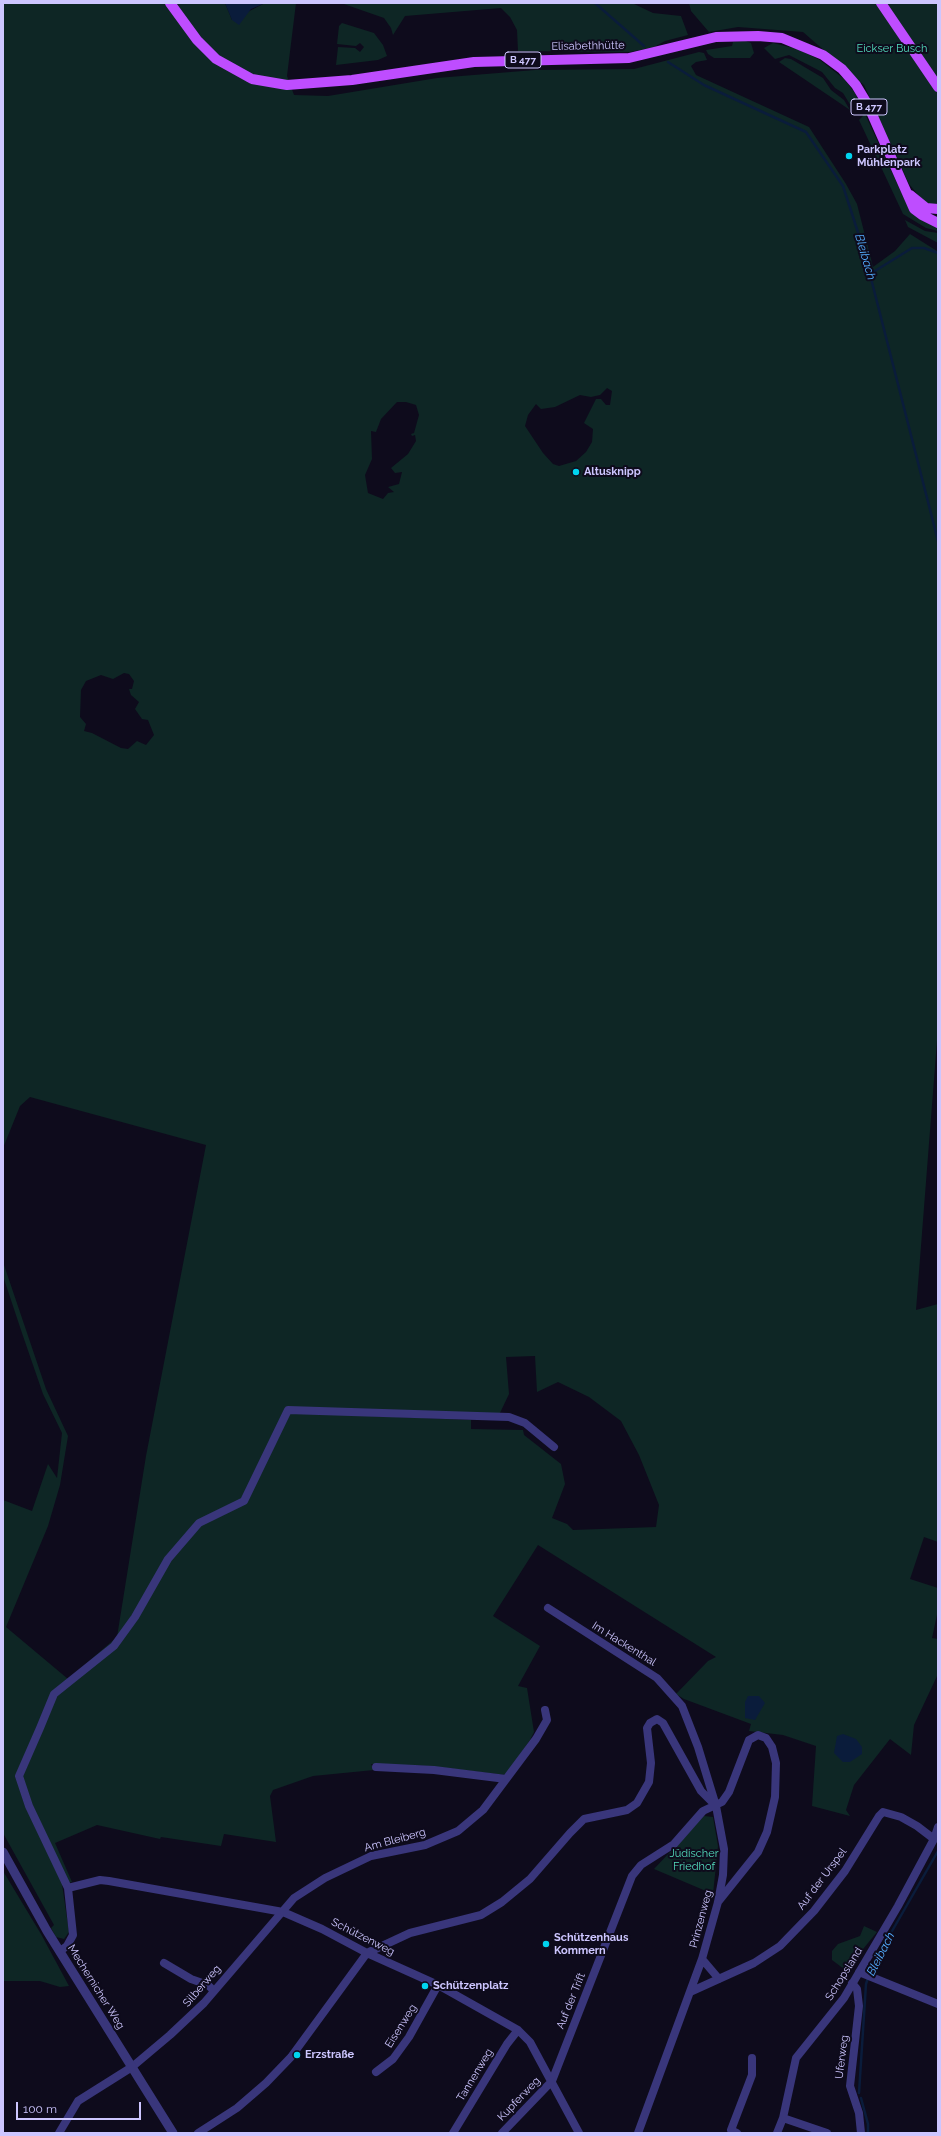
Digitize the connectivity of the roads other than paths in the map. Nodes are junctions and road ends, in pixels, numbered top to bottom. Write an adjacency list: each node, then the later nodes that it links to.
1 (170, 3): 5 (main road, Elisabethhütte / B 477)
2 (881, 3): 3 (main road)
3 (935, 83): 4 (main road)
4 (938, 96)
5 (907, 192): 6 (main road, B 477); 7 (main road, B 477)
6 (938, 209)
7 (938, 223)
8 (554, 1447): 18 (street)
9 (548, 1608): 10 (street, Im Hackenthal)
10 (682, 1706): 14 (street, Prinzenweg)
11 (545, 1710): 13 (street, Am Bleiberg)
12 (376, 1767): 13 (street)
13 (506, 1779): 20 (street, Am Bleiberg)
14 (716, 1806): 19 (street, Prinzenweg); 19 (street, Auf der Trift); 22 (street); 36 (street, Auf der Trift)
15 (938, 1827): 16 (street, Schopsland)
16 (934, 1839): 25 (street, Schopsland); 26 (street, Auf der Urspel)
17 (3, 1852): 21 (street, Mechernicher Weg)
18 (68, 1888): 20 (street, Schützenweg); 21 (street)
19 (718, 1902): 23 (street, Prinzenweg)
20 (283, 1912): 22 (street, Schützenweg); 29 (street, Silberweg)
21 (60, 1951): 34 (street, Mechernicher Weg)
22 (367, 1953): 28 (street, Schützenweg); 41 (street)
23 (702, 1959): 26 (street); 30 (street, Prinzenweg)
24 (164, 1963): 29 (street)
25 (862, 1974): 27 (street, Schopsland); 31 (street)
26 (719, 1979): 30 (street, Auf der Urspel)
27 (852, 1983): 37 (street, Schopsland); 48 (street, Uferweg)
28 (438, 1985): 32 (street, Schützenweg); 35 (street, Eisenweg)
29 (213, 1990): 34 (street, Silberweg)
30 (690, 1992): 44 (street, Prinzenweg)
31 (938, 2004)
32 (518, 2030): 36 (street, Schützenweg); 42 (street, Tannenweg)
33 (752, 2058): 45 (street)
34 (132, 2067): 39 (street, Silberweg); 40 (street, Mechernicher Weg)
35 (376, 2072)
36 (552, 2081): 38 (street, Schützenweg); 43 (street, Kupferweg)
37 (783, 2118): 46 (street, Schopsland); 47 (street)
38 (575, 2131)
39 (59, 2133)
40 (173, 2133)
41 (198, 2133)
42 (453, 2133)
43 (502, 2133)
44 (638, 2133)
45 (737, 2133)
46 (777, 2133)
47 (828, 2133)
48 (861, 2133)

